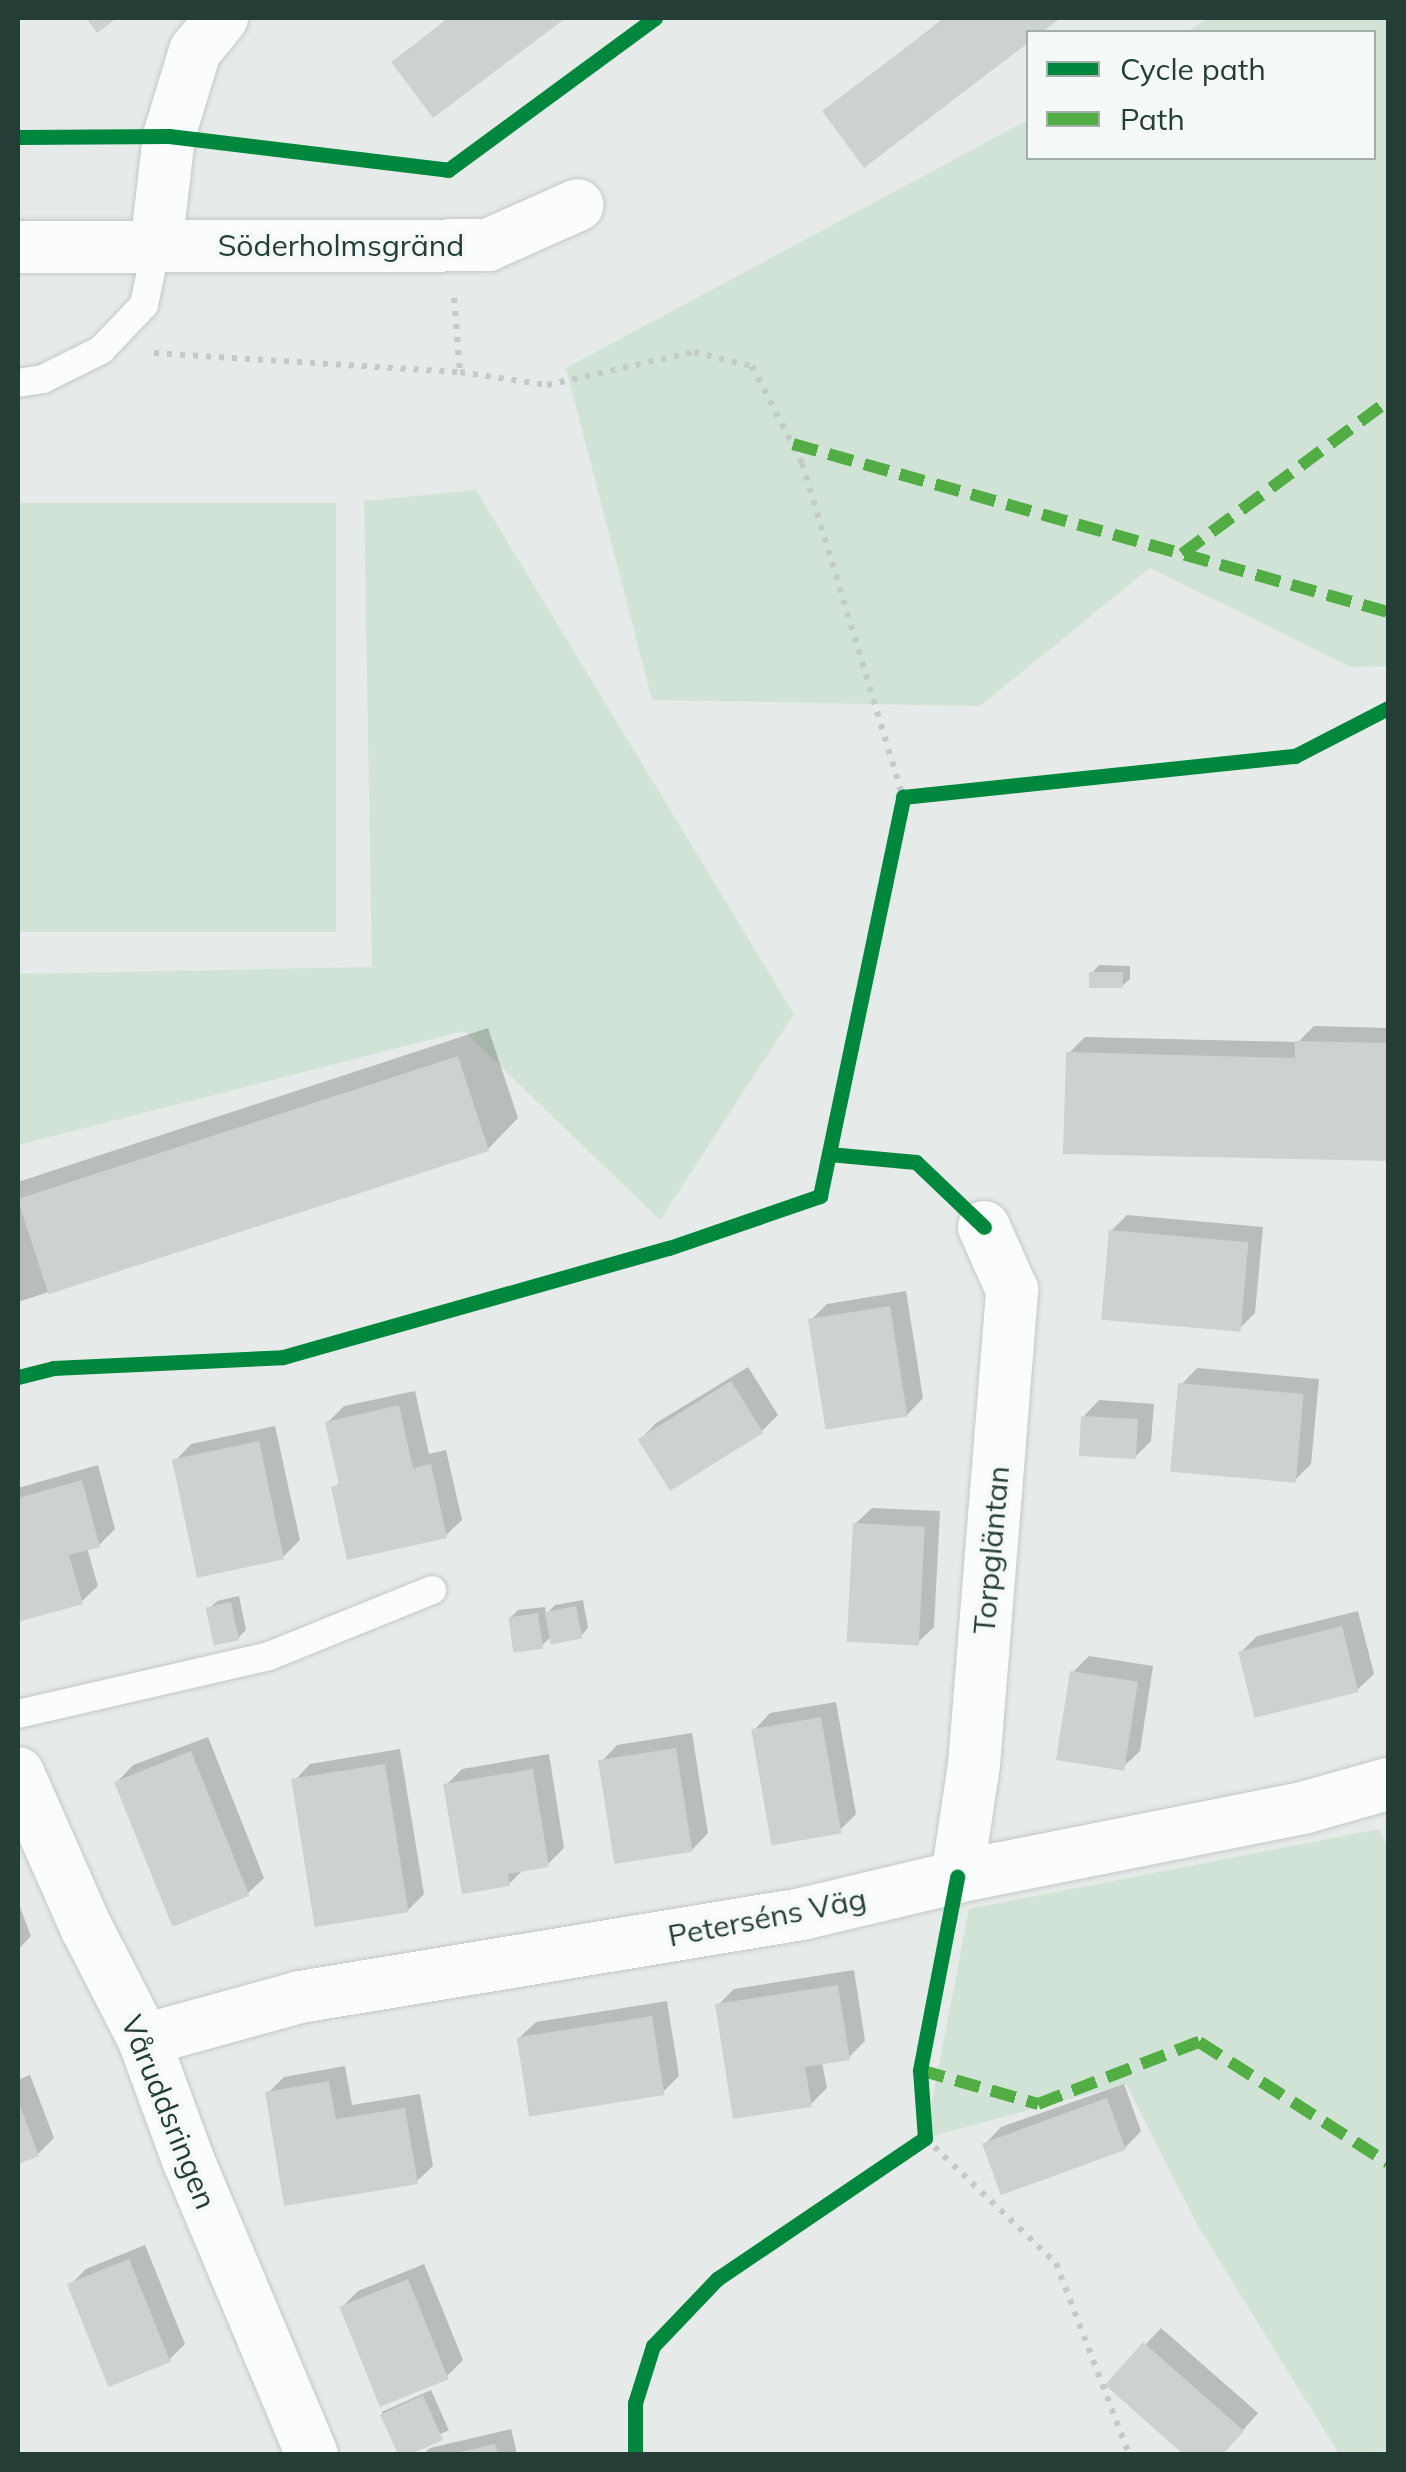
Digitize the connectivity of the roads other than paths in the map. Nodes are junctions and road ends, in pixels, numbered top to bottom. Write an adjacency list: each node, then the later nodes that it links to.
1 (222, 18): 3 (street)
2 (578, 205): 3 (street, Söderholmsgränd)
3 (156, 246): 4 (street, Söderholmsgränd); 5 (lane)
4 (18, 248)
5 (18, 383)
6 (984, 1227): 11 (street, Torpgläntan)
7 (432, 1590): 8 (lane)
8 (18, 1714)
9 (18, 1772): 12 (street, Våruddsringen)
10 (1388, 1784): 11 (street, Peterséns Väg)
11 (957, 1876): 12 (street, Peterséns Väg)
12 (144, 2040): 13 (street, Våruddsringen)
13 (312, 2454)

